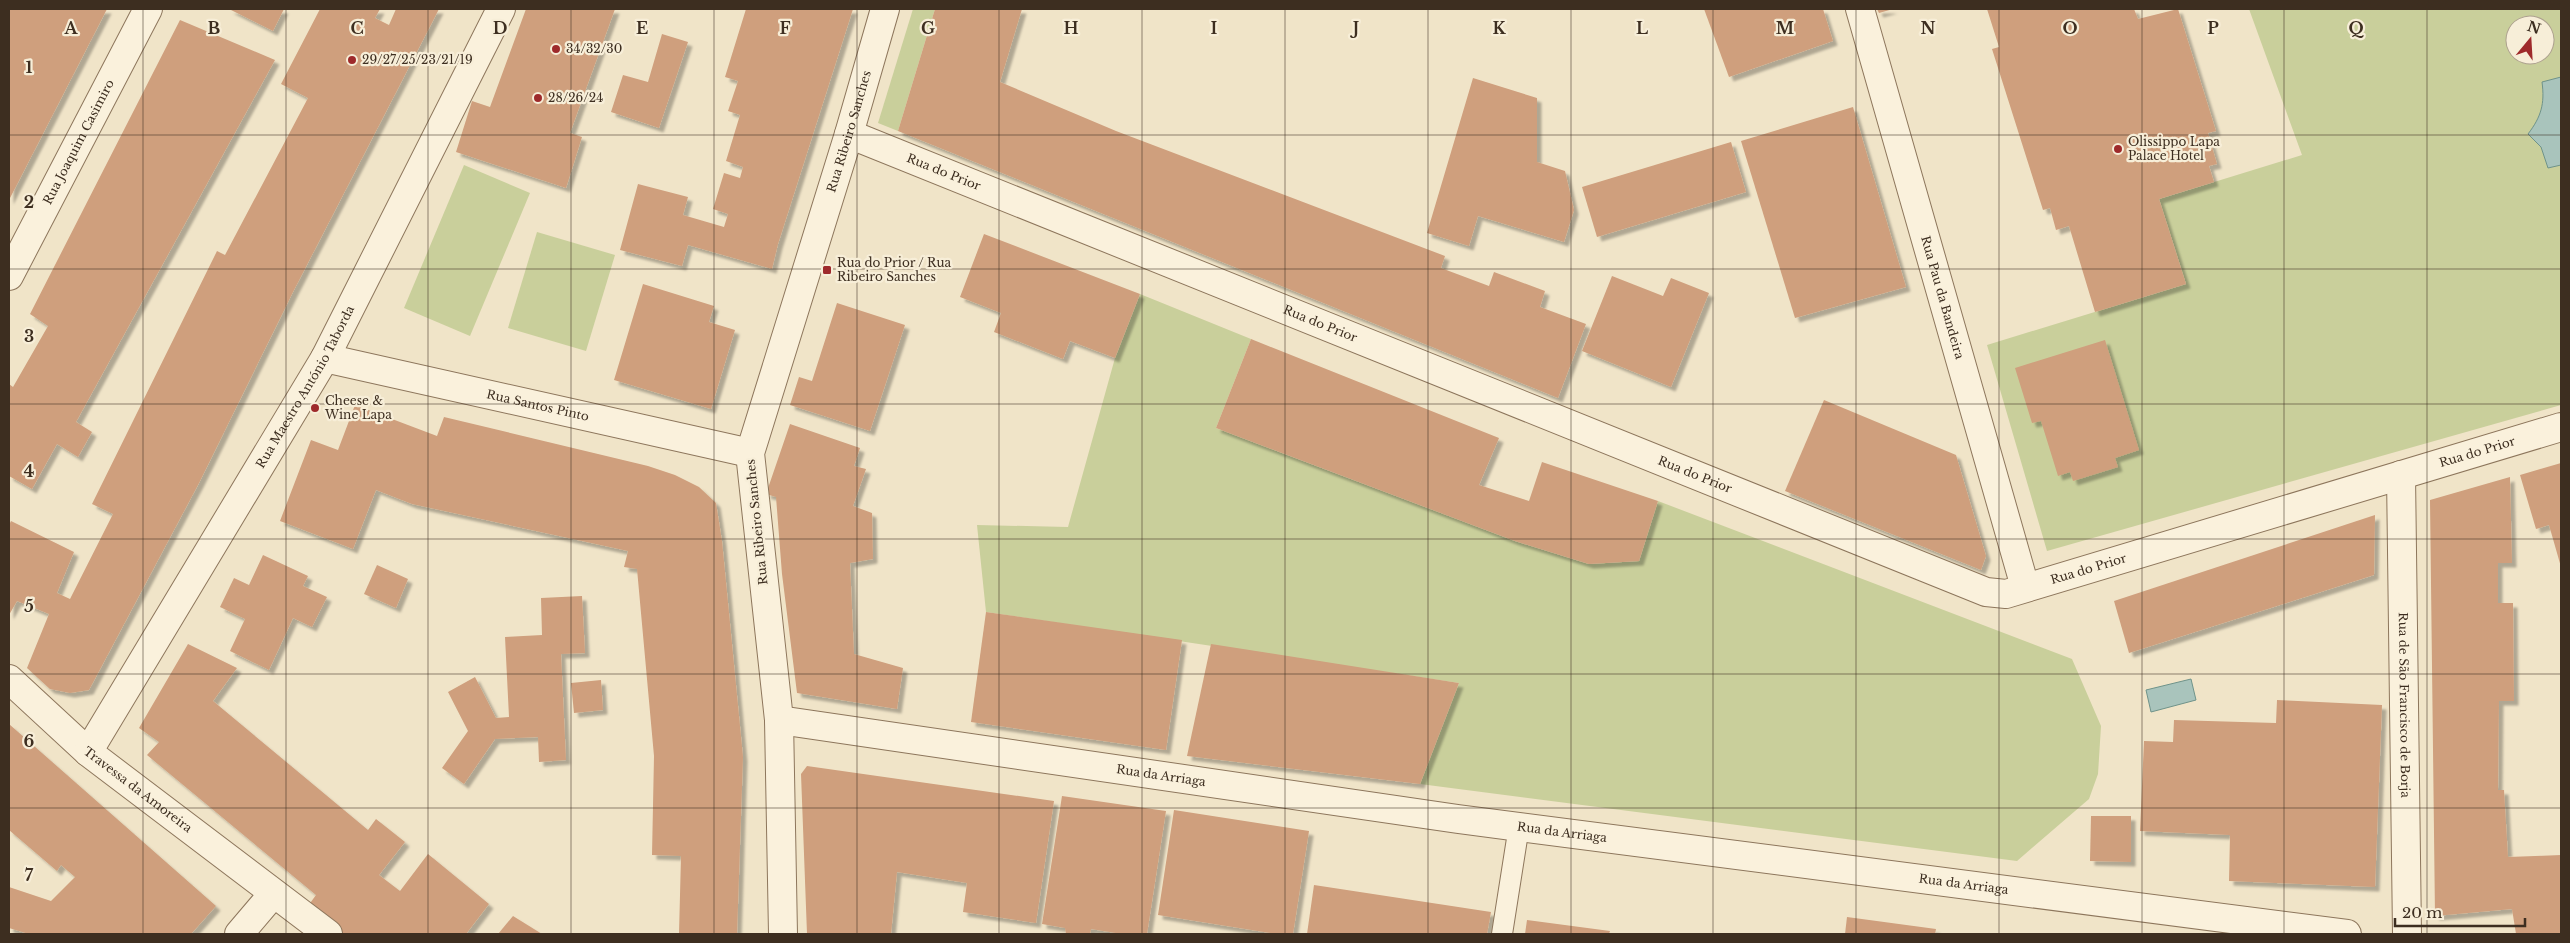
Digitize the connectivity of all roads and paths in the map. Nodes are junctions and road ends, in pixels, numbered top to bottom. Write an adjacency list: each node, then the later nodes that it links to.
1 (148, 9): 6 (street, Rua Joaquim Casimiro)
2 (501, 9): 7 (street, Rua Maestro António Taborda)
3 (885, 9): 5 (street, Rua Ribeiro Sanches)
4 (1860, 9): 11 (street, Rua Pau da Bandeira)
5 (849, 134): 9 (street, Rua Ribeiro Sanches); 11 (street, Rua do Prior)
6 (9, 276)
7 (325, 358): 9 (street, Rua Santos Pinto); 14 (street, Rua Maestro António Taborda)
8 (2561, 427): 10 (street, Rua do Prior)
9 (750, 453): 13 (street, Rua Ribeiro Sanches)
10 (2401, 475): 11 (street, Rua do Prior); 22 (street, Rua de São Francisco de Borja)
11 (2025, 587)
12 (9, 678): 14 (street, Travessa da Amoreira)
13 (779, 720): 15 (street, Rua da Arriaga); 19 (street, Rua Ribeiro Sanches)
14 (88, 752): 16 (street, Travessa da Amoreira)
15 (1519, 826): 20 (lane); 21 (street, Rua da Arriaga)
16 (273, 894): 17 (street); 18 (street, Travessa da Amoreira)
17 (239, 934)
18 (328, 934)
19 (782, 934)
20 (1502, 934)
21 (2347, 934)
22 (2407, 934)

